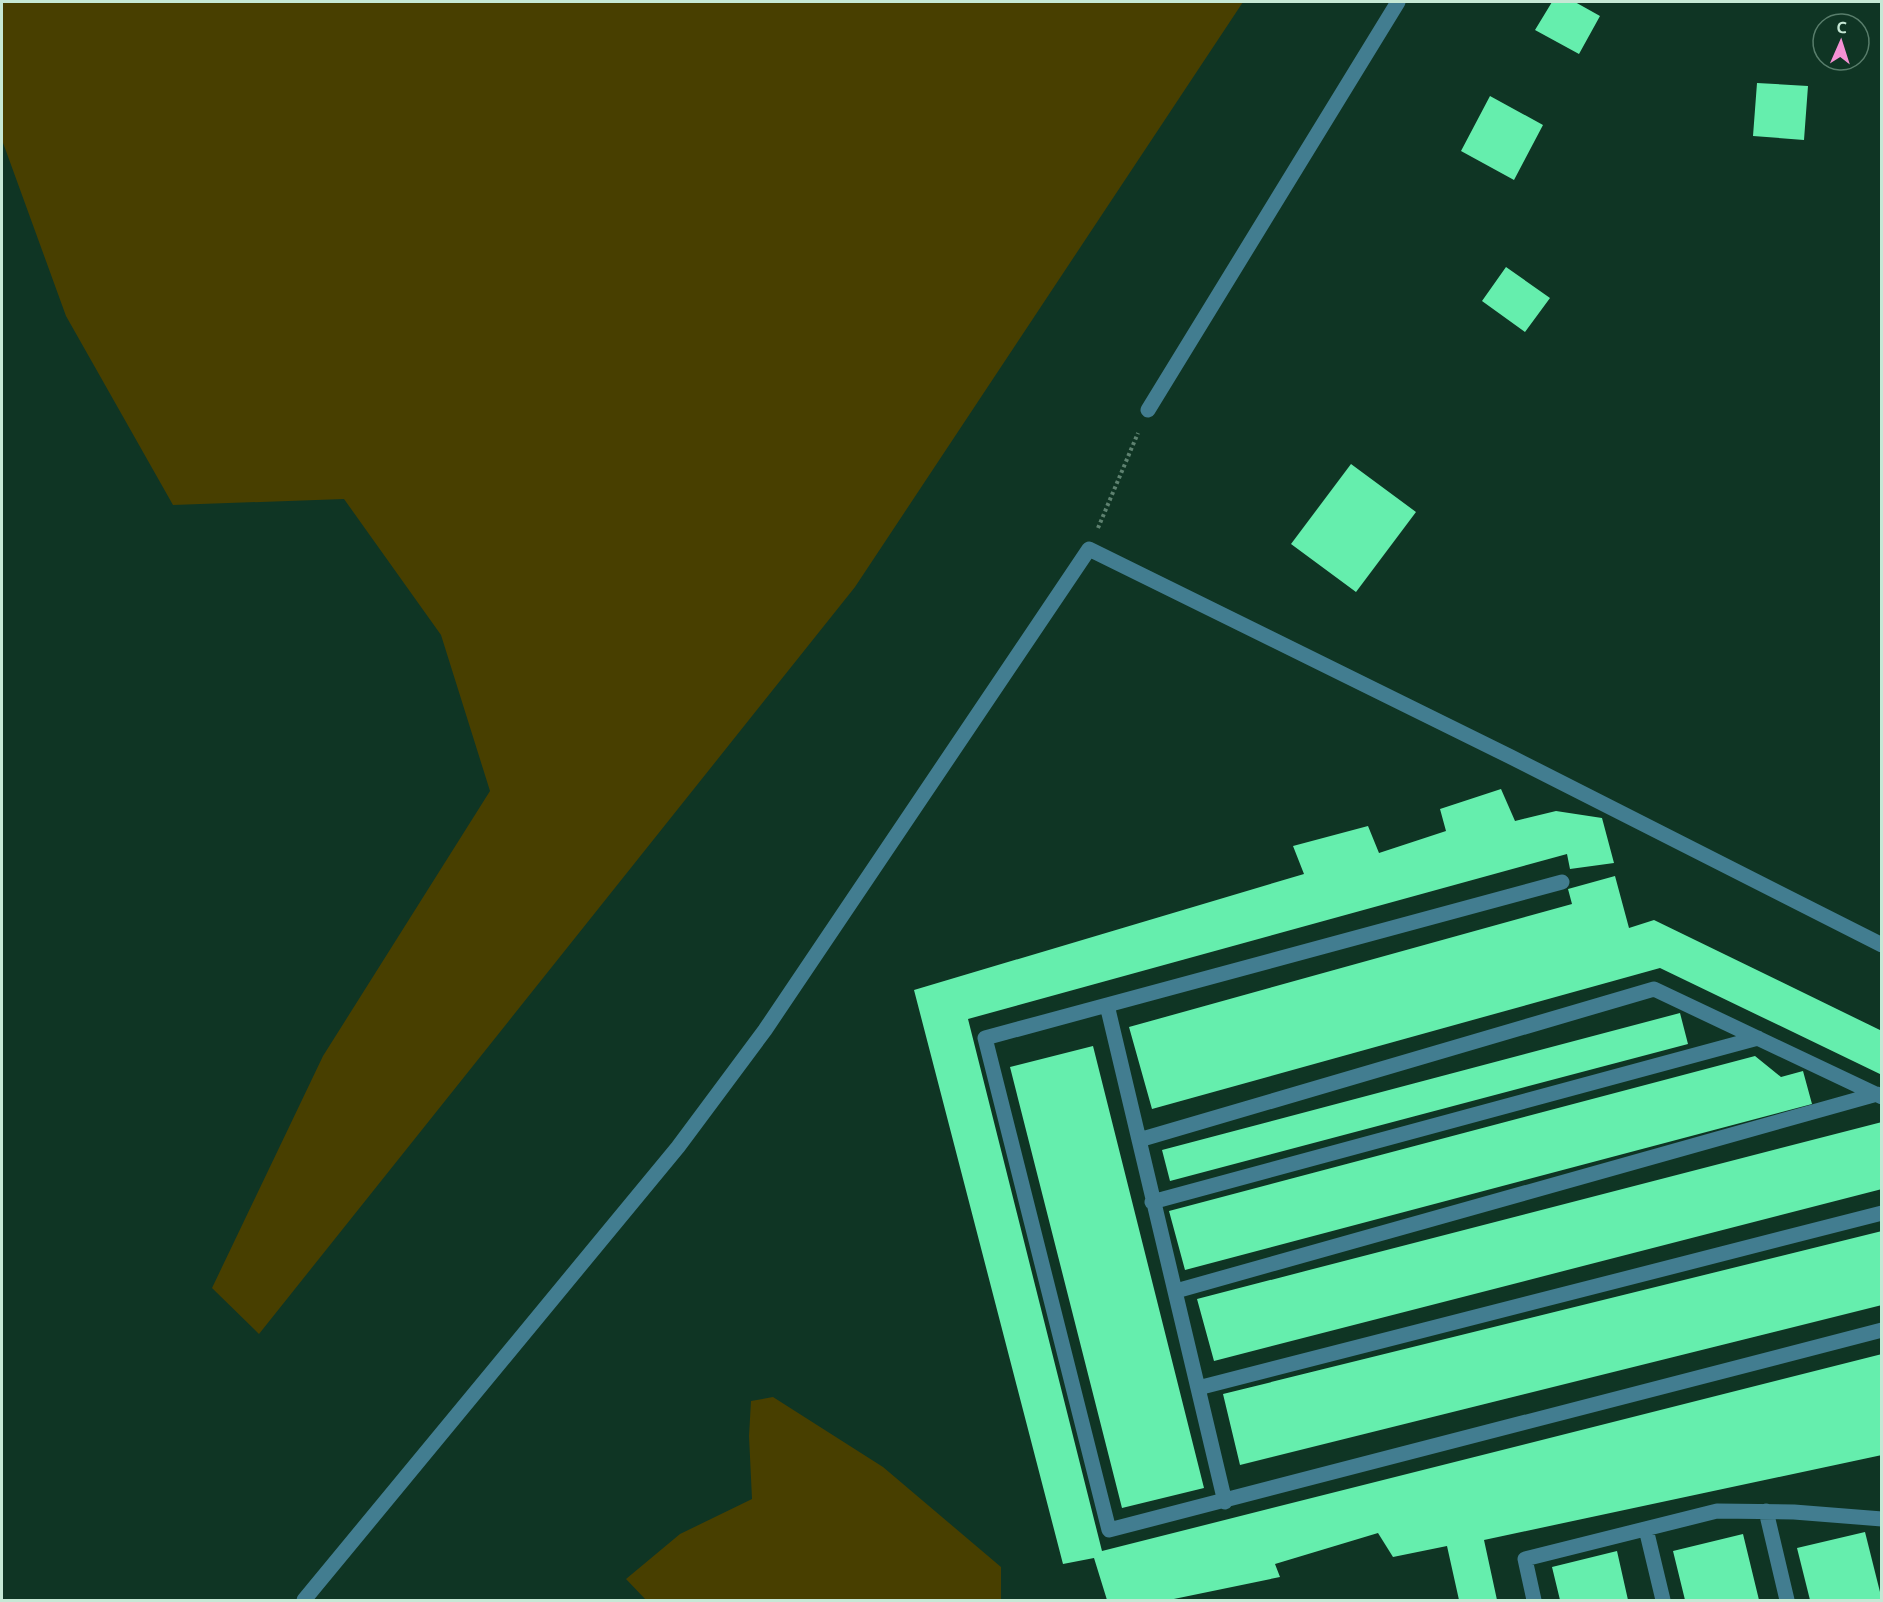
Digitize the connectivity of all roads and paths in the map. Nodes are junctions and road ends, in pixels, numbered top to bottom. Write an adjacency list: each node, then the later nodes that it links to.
1 (1398, 2): 2 (street)
2 (1148, 410): 3 (path)
3 (1089, 549): 5 (street); 19 (street)
4 (1562, 882): 6 (street)
5 (1881, 945)
6 (1107, 1005): 9 (street); 15 (street)
7 (1758, 1038): 8 (street); 9 (street); 10 (street)
8 (1879, 1095): 12 (street)
9 (1138, 1140): 10 (street)
10 (1152, 1202): 12 (street)
11 (1881, 1213): 14 (street)
12 (1176, 1291): 14 (street)
13 (1881, 1330): 15 (street)
14 (1198, 1388): 15 (street)
15 (1225, 1502)
16 (1766, 1511): 17 (street); 18 (street); 22 (street)
17 (1881, 1519)
18 (1646, 1529): 20 (street); 21 (street)
19 (304, 1600)
20 (1534, 1600)
21 (1663, 1600)
22 (1786, 1600)

